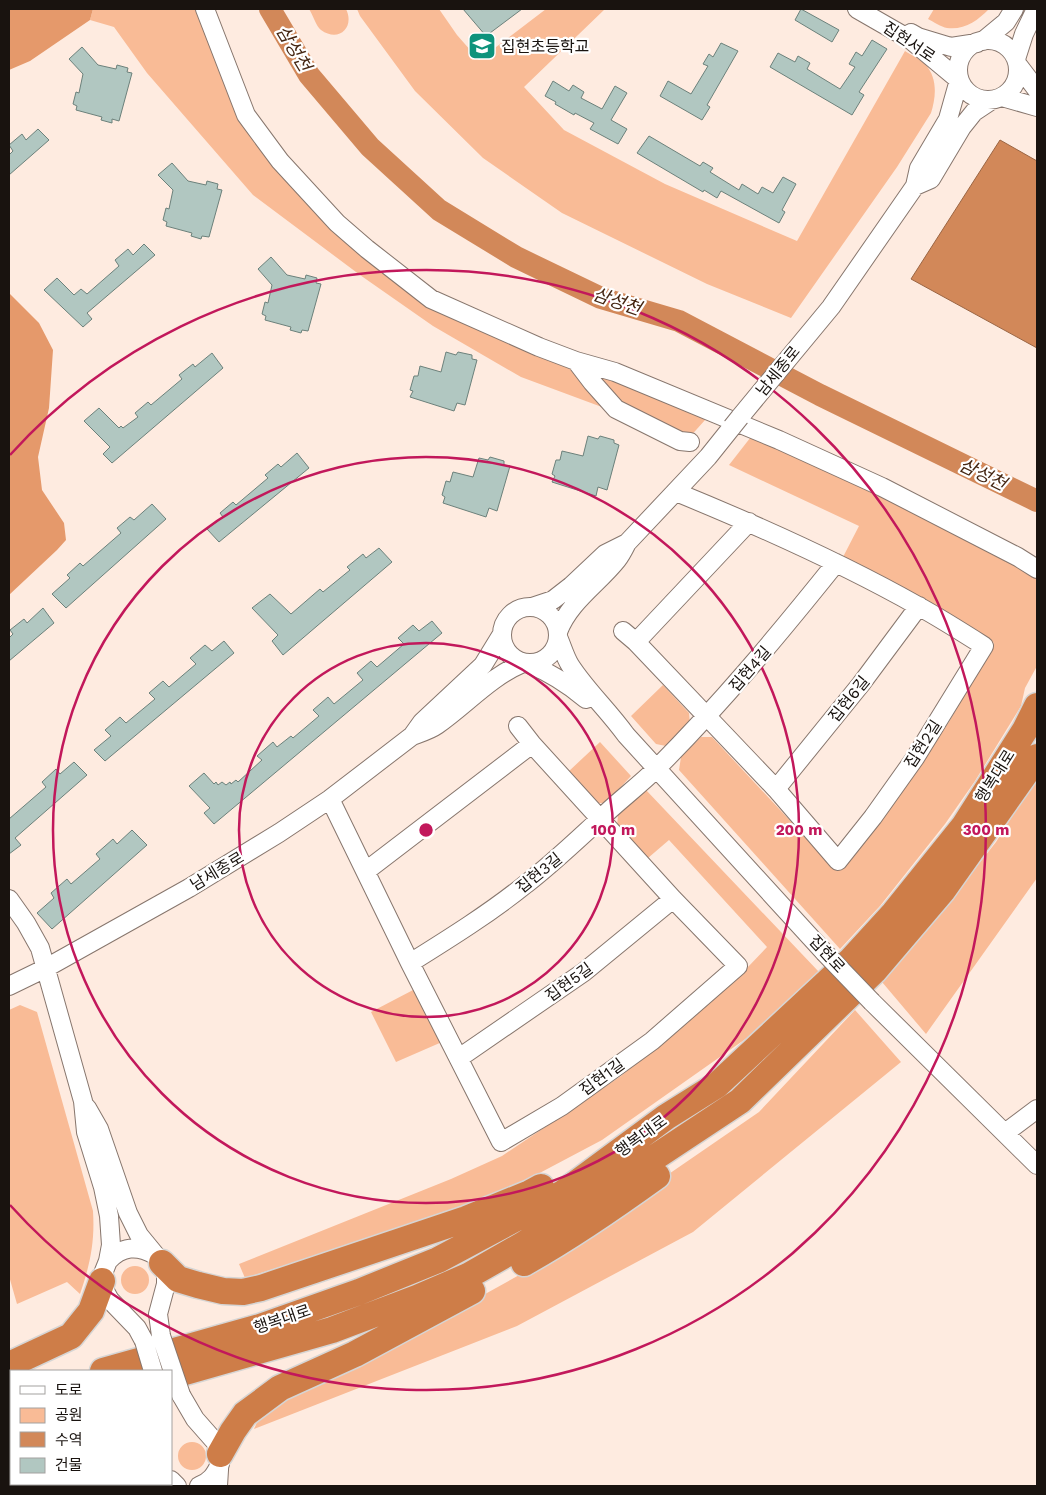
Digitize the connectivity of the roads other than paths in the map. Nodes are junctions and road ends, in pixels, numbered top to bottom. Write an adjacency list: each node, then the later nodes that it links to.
1 (205, 9): 13 (street)
2 (857, 9): 8 (street, 집현서로)
3 (872, 9): 6 (street, 집현서로)
4 (1014, 9): 6 (street)
5 (1036, 9): 7 (street)
6 (980, 42): 7 (street); 8 (street)
7 (1017, 62): 9 (street); 10 (street)
8 (959, 80): 10 (street); 12 (street, 남세종로)
9 (1037, 90)
10 (997, 98): 11 (street); 12 (street, 남세종로)
11 (1037, 108)
12 (915, 186): 15 (street, 남세종로)
13 (576, 361): 14 (street); 19 (street)
14 (690, 442)
15 (676, 492): 16 (street, 집현2길); 17 (street, 남세종로)
16 (749, 522): 18 (street, 집현2길); 26 (street, 집현2길)
17 (627, 544): 21 (street, 남세종로); 23 (street, 남세종로)
18 (836, 563): 20 (street, 집현2길); 26 (street, 집현4길)
19 (1037, 569)
20 (919, 606): 33 (street, 집현6길); 33 (street, 집현2길)
21 (532, 607): 22 (street); 23 (street)
22 (502, 634): 24 (street); 29 (street, 남세종로)
23 (558, 634): 24 (street); 28 (street, 집현로)
24 (526, 663): 28 (street, 집현로); 29 (street, 남세종로)
25 (1037, 706): 46 (highway, 행복대로)
26 (707, 717): 32 (street, 집현4길); 33 (street, 집현2길)
27 (518, 726): 30 (street, 집현1길)
28 (626, 735): 32 (street, 집현로)
29 (412, 736): 34 (street, 남세종로)
30 (532, 744): 35 (street, 집현1길); 36 (street)
31 (1037, 757): 44 (highway, 행복대로)
32 (656, 768): 35 (street, 집현3길); 47 (street, 집현로, bridge)
33 (776, 790)
34 (330, 799): 36 (street, 집현1길); 40 (street, 남세종로)
35 (600, 818): 38 (street, 집현1길); 39 (street, 집현3길)
36 (366, 871): 39 (street, 집현1길)
37 (9, 899): 40 (street)
38 (673, 899): 42 (street, 집현5길); 42 (street, 집현1길)
39 (410, 963): 42 (street, 집현1길)
40 (46, 968): 41 (street, 남세종로); 43 (street)
41 (9, 986)
42 (459, 1058)
43 (83, 1101): 49 (street); 50 (street)
44 (740, 1101): 56 (highway, 행복대로); 57 (highway)
45 (1037, 1108): 47 (street)
46 (666, 1117): 49 (highway); 52 (highway, 행복대로)
47 (1005, 1132): 48 (street, 집현로)
48 (1037, 1165)
49 (159, 1259): 50 (street); 54 (street, bridge)
50 (105, 1271): 51 (highway); 53 (street, bridge)
51 (9, 1365)
52 (107, 1370)
53 (153, 1370)
54 (172, 1370)
55 (172, 1372): 56 (street, bridge)
56 (176, 1386): 57 (street)
57 (220, 1459): 58 (street); 59 (street)
58 (199, 1486)
59 (218, 1486)

